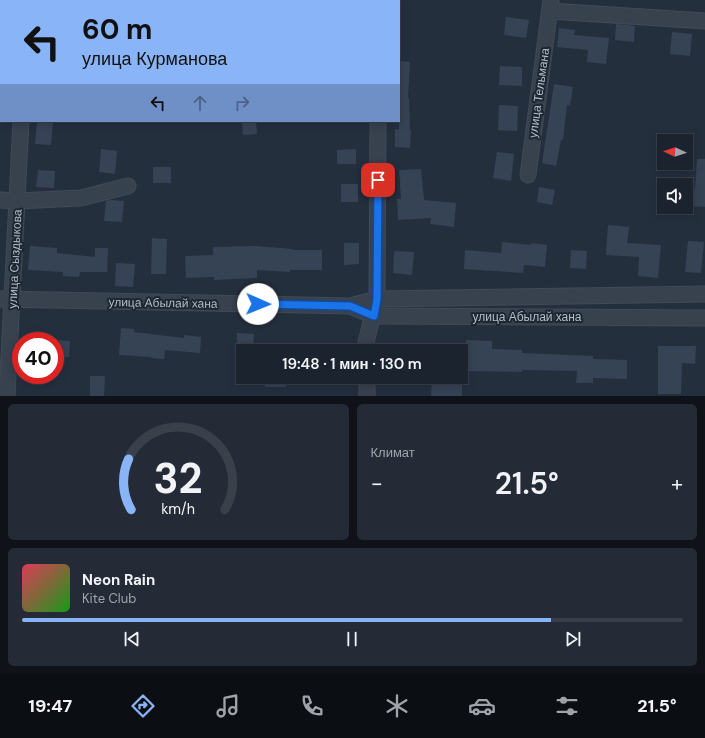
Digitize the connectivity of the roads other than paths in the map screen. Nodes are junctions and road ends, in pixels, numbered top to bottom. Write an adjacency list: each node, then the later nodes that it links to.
1 (551, 6): 2 (street, улица Тельмана); 5 (street, улица Тельмана)
2 (705, 21)
3 (22, 122): 8 (street, улица Сыздыкова)
4 (378, 122): 11 (street)
5 (528, 175)
6 (128, 186): 8 (street)
7 (0, 200): 8 (street)
8 (17, 201): 10 (street, улица Сыздыкова)
9 (705, 294): 11 (street, улица Абылай хана)
10 (6, 299): 12 (street, улица Абылай хана); 17 (street, улица Сыздыкова)
11 (377, 299): 12 (street, улица Абылай хана); 13 (street)
12 (350, 306): 13 (street, улица Абылай хана)
13 (374, 316): 14 (street, улица Абылай хана); 15 (street)
14 (705, 318)
15 (366, 344)
16 (367, 384): 18 (street)
17 (7, 396)
18 (367, 396)

